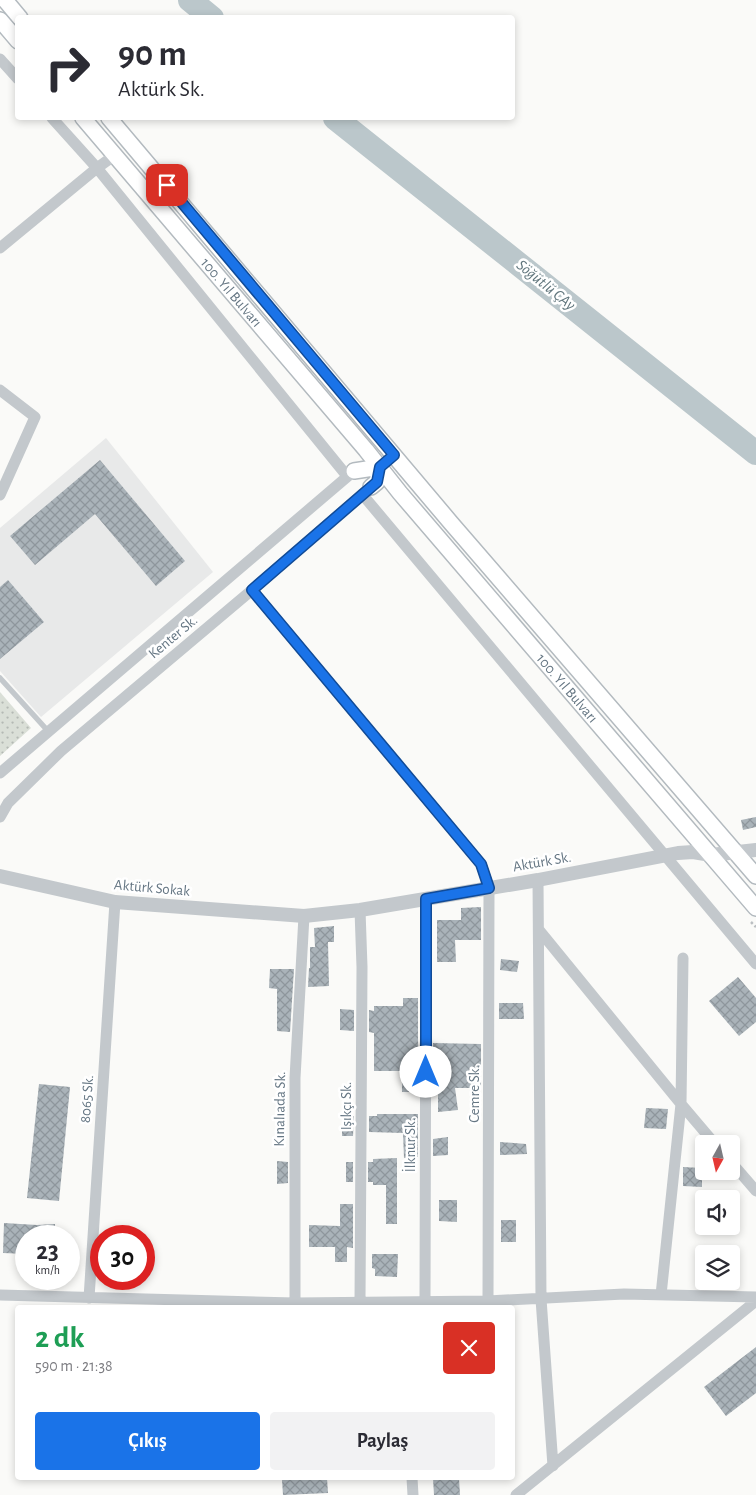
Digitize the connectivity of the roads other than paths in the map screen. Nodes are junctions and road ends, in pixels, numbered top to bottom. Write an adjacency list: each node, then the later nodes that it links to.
1 (5, 0): 2 (main road)
2 (18, 15)
3 (0, 20): 4 (main road)
4 (15, 38)
5 (0, 59): 6 (street)
6 (15, 76)
7 (54, 120): 11 (street)
8 (85, 120): 10 (main road, 100. Yıl Bulvarı)
9 (111, 120): 14 (main road, 100. Yıl Bulvarı)
10 (115, 155): 11 (street); 15 (main road, 100. Yıl Bulvarı)
11 (97, 168): 12 (street); 16 (street)
12 (0, 248)
13 (0, 390): 18 (street)
14 (394, 455): 15 (main road); 25 (main road, 100. Yıl Bulvarı)
15 (380, 467): 16 (main road); 17 (main road); 26 (main road, 100. Yıl Bulvarı)
16 (351, 474): 21 (street, Kenter Sk.)
17 (367, 491): 19 (street, Kenter Sk.); 27 (street)
18 (0, 495)
19 (252, 590): 23 (street, Kenter Sk.); 31 (street, Cemre Sk.)
20 (0, 678): 21 (lane)
21 (48, 732): 22 (street, Kenter Sk.)
22 (0, 773)
23 (0, 817)
24 (756, 850): 25 (street, Aktürk Sk.)
25 (735, 852): 26 (street, Aktürk Sk.); 29 (main road, 100. Yıl Bulvarı)
26 (711, 855): 27 (street, Aktürk Sk.); 34 (main road, 100. Yıl Bulvarı)
27 (665, 856): 30 (street, Aktürk Sk.); 39 (street)
28 (0, 876): 33 (street, Aktürk Sokak)
29 (756, 876)
30 (538, 880): 31 (street, Aktürk Sk.); 37 (street)
31 (489, 888): 32 (street, Aktürk Sk.); 49 (street, Cemre Sk.)
32 (426, 899): 35 (street, Aktürk Sk.); 52 (street, İlknur Sk.)
33 (115, 902): 36 (street, Aktürk Sokak); 47 (street, 8065 Sk.)
34 (756, 908)
35 (360, 910): 36 (street, Aktürk Sk.); 51 (street, Işıkçı Sk.)
36 (304, 916): 53 (street, Kınalıada Sk.)
37 (539, 930): 40 (street); 48 (street)
38 (682, 958): 40 (street)
39 (756, 964)
40 (681, 1104): 41 (street); 45 (street)
41 (707, 1135)
42 (740, 1172): 43 (street)
43 (756, 1190)
44 (0, 1295): 47 (street)
45 (660, 1295): 46 (street); 48 (street)
46 (756, 1297)
47 (89, 1298): 53 (street)
48 (541, 1298): 49 (street); 55 (street)
49 (488, 1301): 52 (street)
50 (756, 1301): 55 (street)
51 (360, 1302): 53 (street); 54 (street)
52 (425, 1302): 54 (street)
53 (294, 1303)
54 (405, 1304)
55 (553, 1466): 58 (street)
56 (412, 1480): 57 (street)
57 (413, 1495)
58 (516, 1495)

